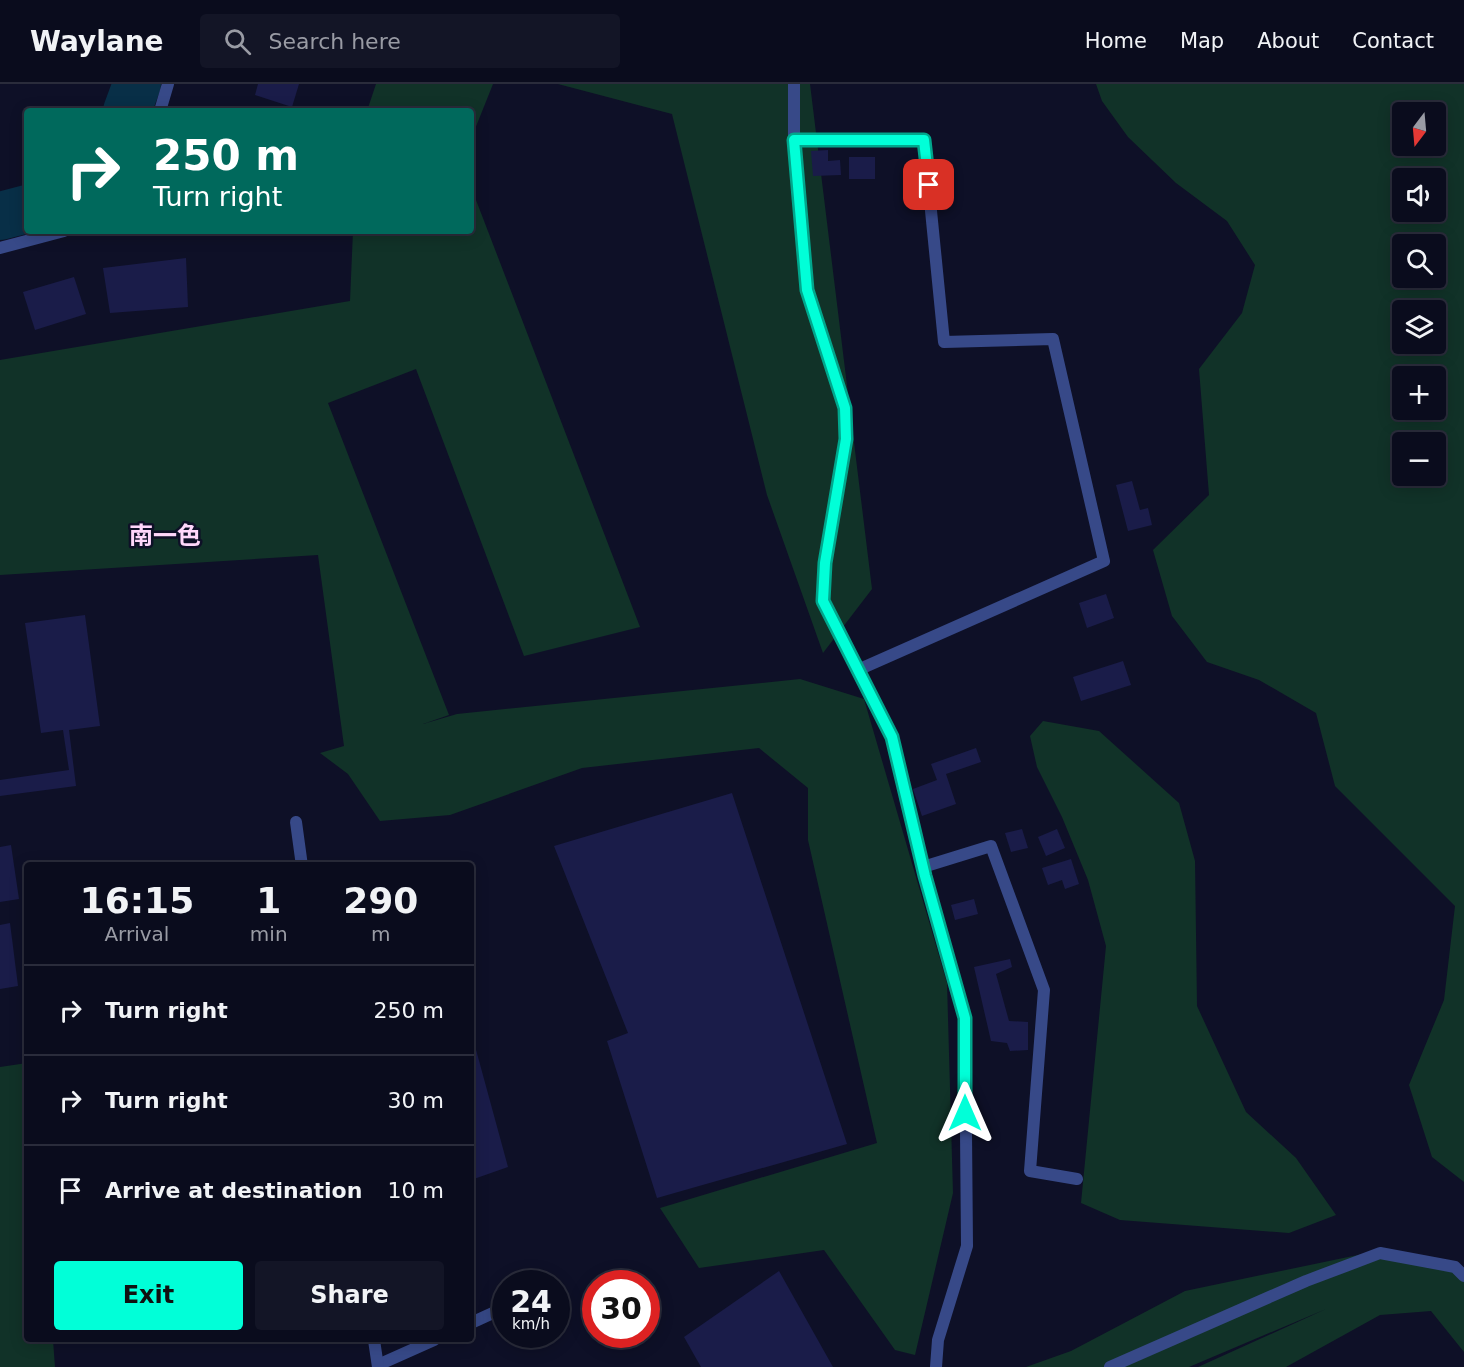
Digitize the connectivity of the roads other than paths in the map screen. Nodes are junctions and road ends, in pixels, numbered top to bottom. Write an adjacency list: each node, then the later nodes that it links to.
1 (168, 84): 3 (street)
2 (794, 84): 4 (street)
3 (161, 108)
4 (794, 140): 7 (street); 7 (street)
5 (53, 234): 6 (street)
6 (0, 248)
7 (860, 669): 10 (street)
8 (296, 822): 9 (street)
9 (301, 862)
10 (923, 867): 11 (street); 18 (street)
11 (1077, 1179)
12 (1464, 1276): 19 (street)
13 (492, 1313): 14 (street)
14 (474, 1322)
15 (374, 1342): 17 (street)
16 (430, 1342): 17 (street)
17 (378, 1366)
18 (936, 1367)
19 (1110, 1367)

